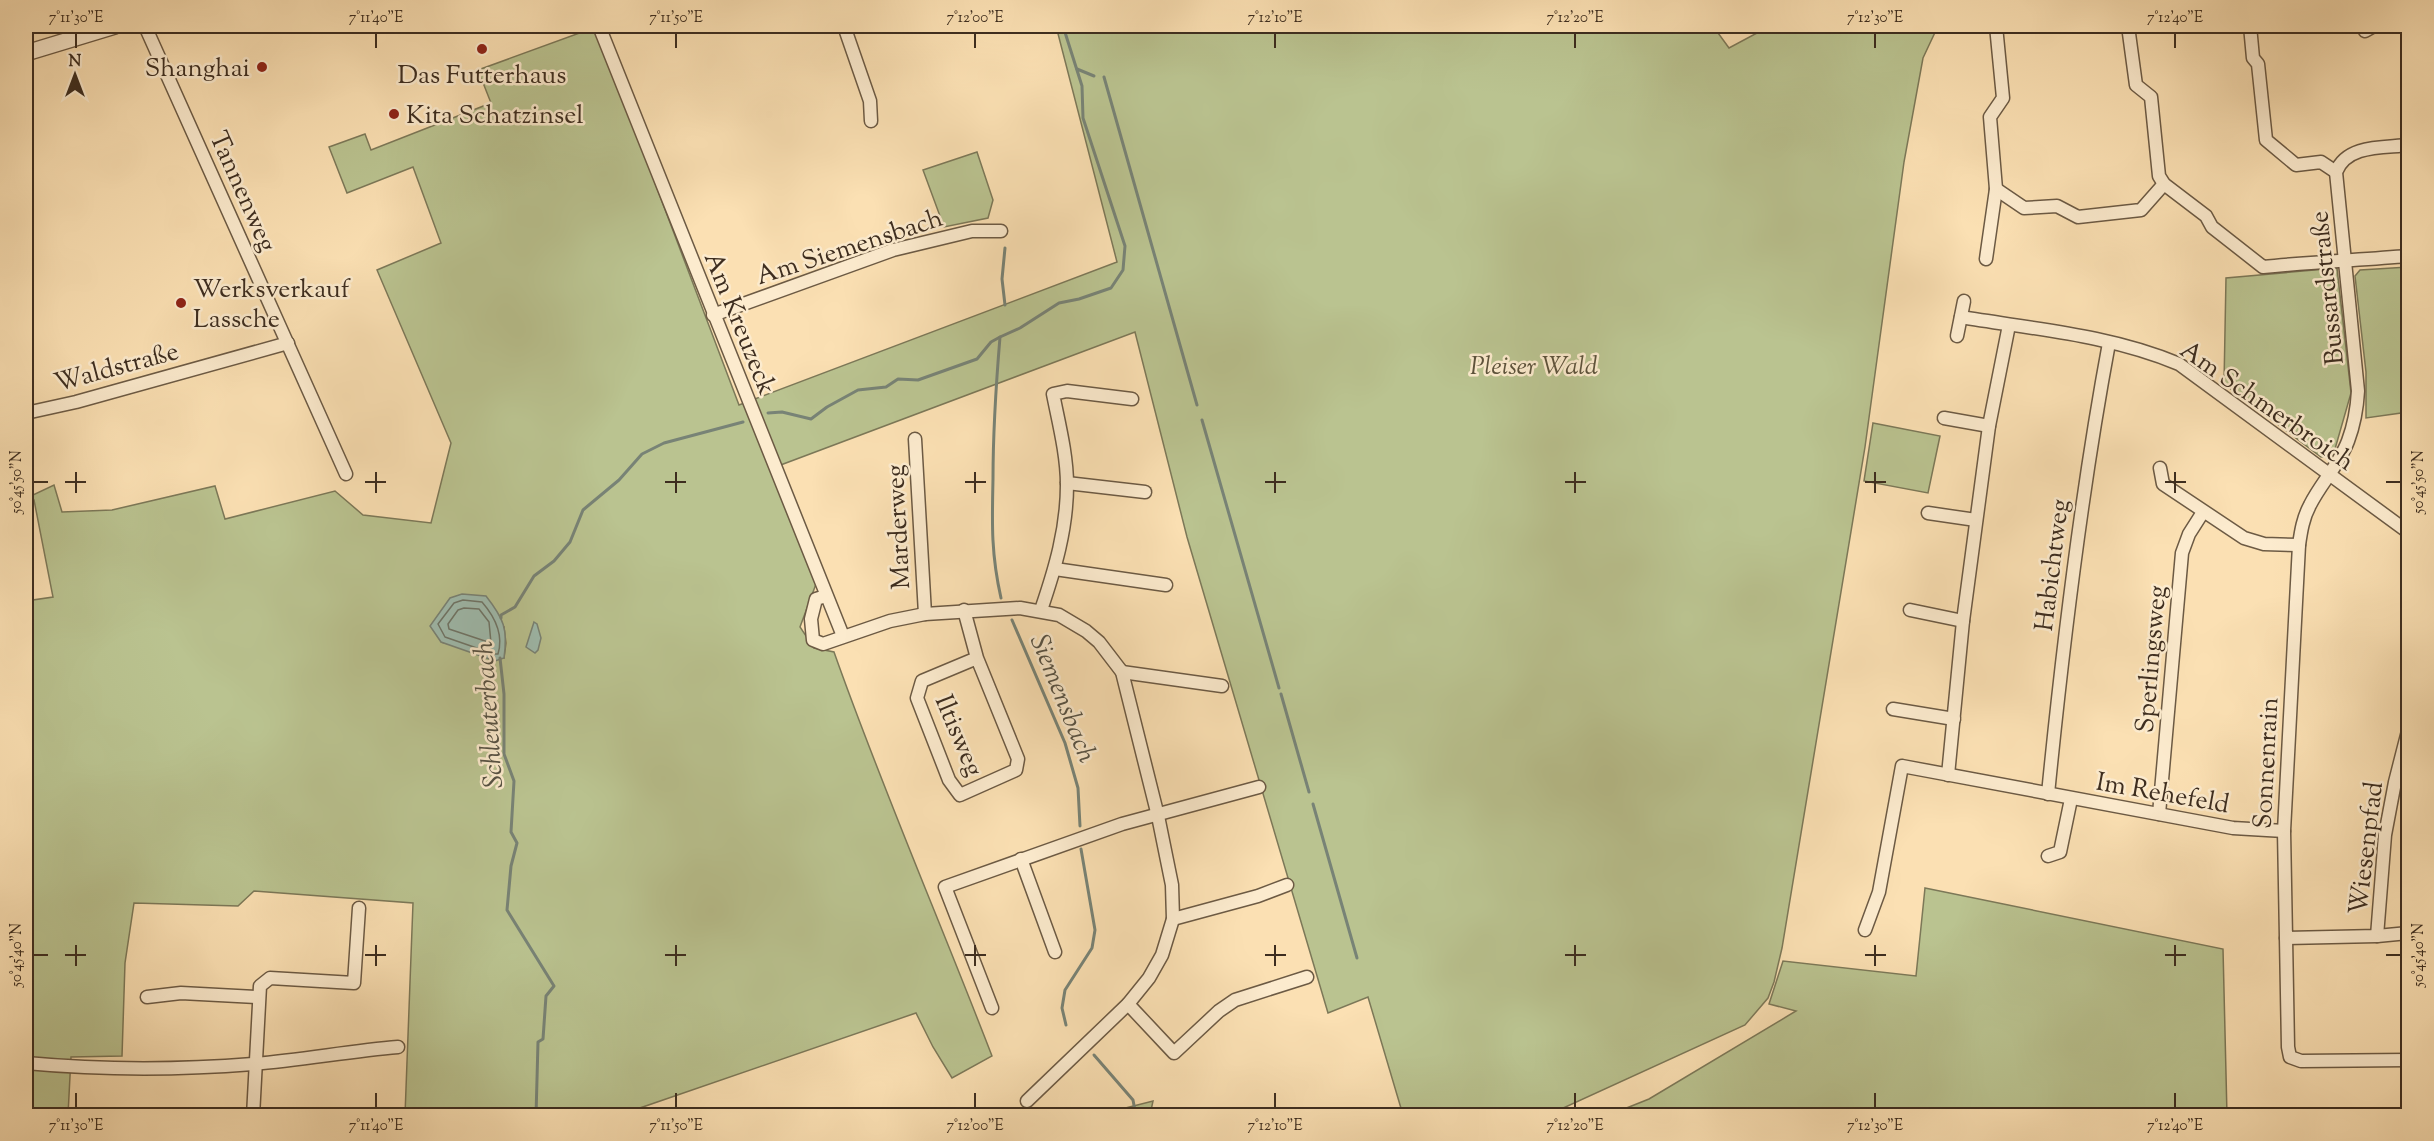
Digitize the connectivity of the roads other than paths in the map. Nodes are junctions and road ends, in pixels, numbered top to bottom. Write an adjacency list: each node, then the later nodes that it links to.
1 (116, 26): 8 (street)
2 (145, 26): 23 (street, Tannenweg)
3 (599, 26): 19 (street, Am Kreuzeck)
4 (844, 26): 9 (street)
5 (1996, 26): 13 (street)
6 (2127, 26): 12 (street)
7 (2250, 26): 11 (street)
8 (26, 53)
9 (871, 121)
10 (2409, 145): 11 (street, Bussardstraße)
11 (2336, 172): 17 (street, Bussardstraße)
12 (2164, 184): 13 (street); 17 (street)
13 (1996, 189): 16 (street)
14 (1001, 231): 19 (street, Am Siemensbach)
15 (2409, 256): 17 (street)
16 (1986, 259)
17 (2346, 262): 32 (street, Bussardstraße)
18 (1964, 300): 20 (street)
19 (713, 315): 42 (street, Am Kreuzeck)
20 (1961, 317): 21 (street, Am Schmerbroich); 22 (street)
21 (2015, 325): 24 (street, Am Schmerbroich); 28 (street)
22 (1957, 336)
23 (288, 343): 26 (street, Waldstraße); 31 (street, Tannenweg)
24 (2109, 343): 32 (street, Am Schmerbroich); 57 (street, Habichtweg)
25 (1132, 399): 33 (street)
26 (26, 413)
27 (1944, 418): 28 (street)
28 (1989, 426): 37 (street)
29 (915, 439): 46 (street, Marderweg)
30 (2160, 468): 35 (street)
31 (346, 474)
32 (2330, 476): 38 (street, Am Schmerbroich); 39 (street, Sonnenrain)
33 (1067, 483): 34 (street); 40 (street)
34 (1145, 492)
35 (2203, 512): 39 (street); 59 (street, Sperlingsweg)
36 (1928, 513): 37 (street)
37 (1976, 520): 47 (street)
38 (2409, 532)
39 (2299, 545): 61 (street, Sonnenrain)
40 (1055, 569): 41 (street); 44 (street)
41 (1166, 585)
42 (826, 596): 48 (street, Am Kreuzeck); 48 (street)
43 (964, 610): 44 (street); 46 (street); 49 (street, Iltisweg)
44 (1041, 610): 50 (street)
45 (1910, 610): 47 (street)
46 (925, 614): 48 (street)
47 (1963, 621): 53 (street)
48 (843, 636)
49 (977, 658): 49 (street, Iltisweg)
50 (1122, 672): 51 (street); 60 (street)
51 (1222, 686)
52 (1893, 709): 53 (street)
53 (1954, 719): 55 (street)
54 (2409, 731): 69 (street, Wiesenpfad)
55 (1948, 775): 57 (street, Im Rehefeld); 67 (street, Im Rehefeld)
56 (1259, 787): 60 (street)
57 (2048, 794): 58 (street, Im Rehefeld)
58 (2071, 799): 59 (street, Im Rehefeld); 62 (street, Im Rehefeld)
59 (2159, 814): 61 (street, Im Rehefeld)
60 (1158, 816): 63 (street); 66 (street)
61 (2284, 831): 70 (street, Sonnenrain)
62 (2048, 856)
63 (1021, 859): 71 (street); 76 (street)
64 (1287, 885): 66 (street)
65 (359, 908): 74 (street)
66 (1173, 919): 75 (street)
67 (1865, 930)
68 (2409, 933): 69 (street)
69 (2377, 936): 70 (street)
70 (2286, 938): 78 (street, Sonnenrain)
71 (1055, 952)
72 (1307, 977): 75 (street)
73 (147, 997): 74 (street)
74 (258, 997): 80 (street)
75 (1128, 1004): 81 (street)
76 (992, 1008)
77 (398, 1047): 80 (street)
78 (2409, 1060)
79 (26, 1064): 80 (street)
80 (255, 1064): 82 (street)
81 (1027, 1101)
82 (253, 1116)

